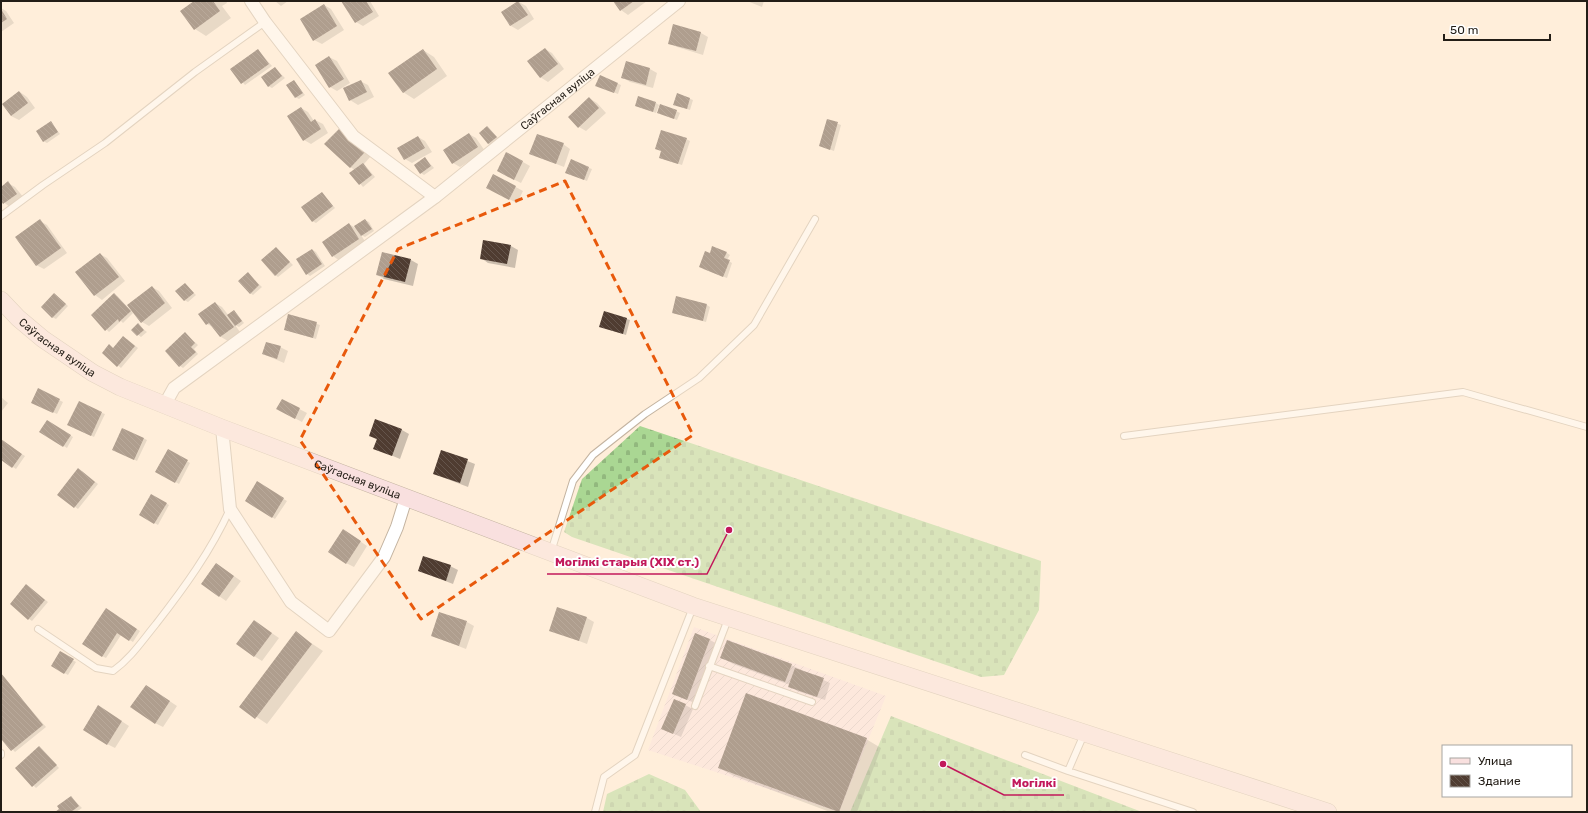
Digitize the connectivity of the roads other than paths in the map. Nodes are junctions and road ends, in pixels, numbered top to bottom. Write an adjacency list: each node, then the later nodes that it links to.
1 (251, 1): 3 (street)
2 (679, 1): 4 (street, Саўгасная вуліца)
3 (265, 22): 4 (street); 5 (lane)
4 (435, 196): 8 (street, Саўгасная вуліца)
5 (1, 216)
6 (815, 219): 14 (lane)
7 (1, 300): 8 (main road, Саўгасная вуліца)
8 (164, 406): 9 (main road, Саўгасная вуліца)
9 (222, 428): 12 (main road, Саўгасная вуліца); 13 (street)
10 (1587, 428): 11 (lane)
11 (1124, 436)
12 (406, 498): 13 (street); 14 (main road, Саўгасная вуліца)
13 (230, 509): 17 (lane)
14 (550, 553): 15 (main road, Саўгасная вуліца)
15 (693, 606): 16 (main road, Саўгасная вуліца); 24 (lane)
16 (728, 617): 18 (lane); 21 (main road, Саўгасная вуліца)
17 (38, 629)
18 (709, 666): 19 (lane); 20 (lane)
19 (812, 702)
20 (695, 706)
21 (1084, 732): 23 (lane); 26 (main road, Саўгасная вуліца)
22 (1025, 755): 23 (lane)
23 (1068, 771): 25 (lane)
24 (595, 812)
25 (1192, 812)
26 (1328, 812)

